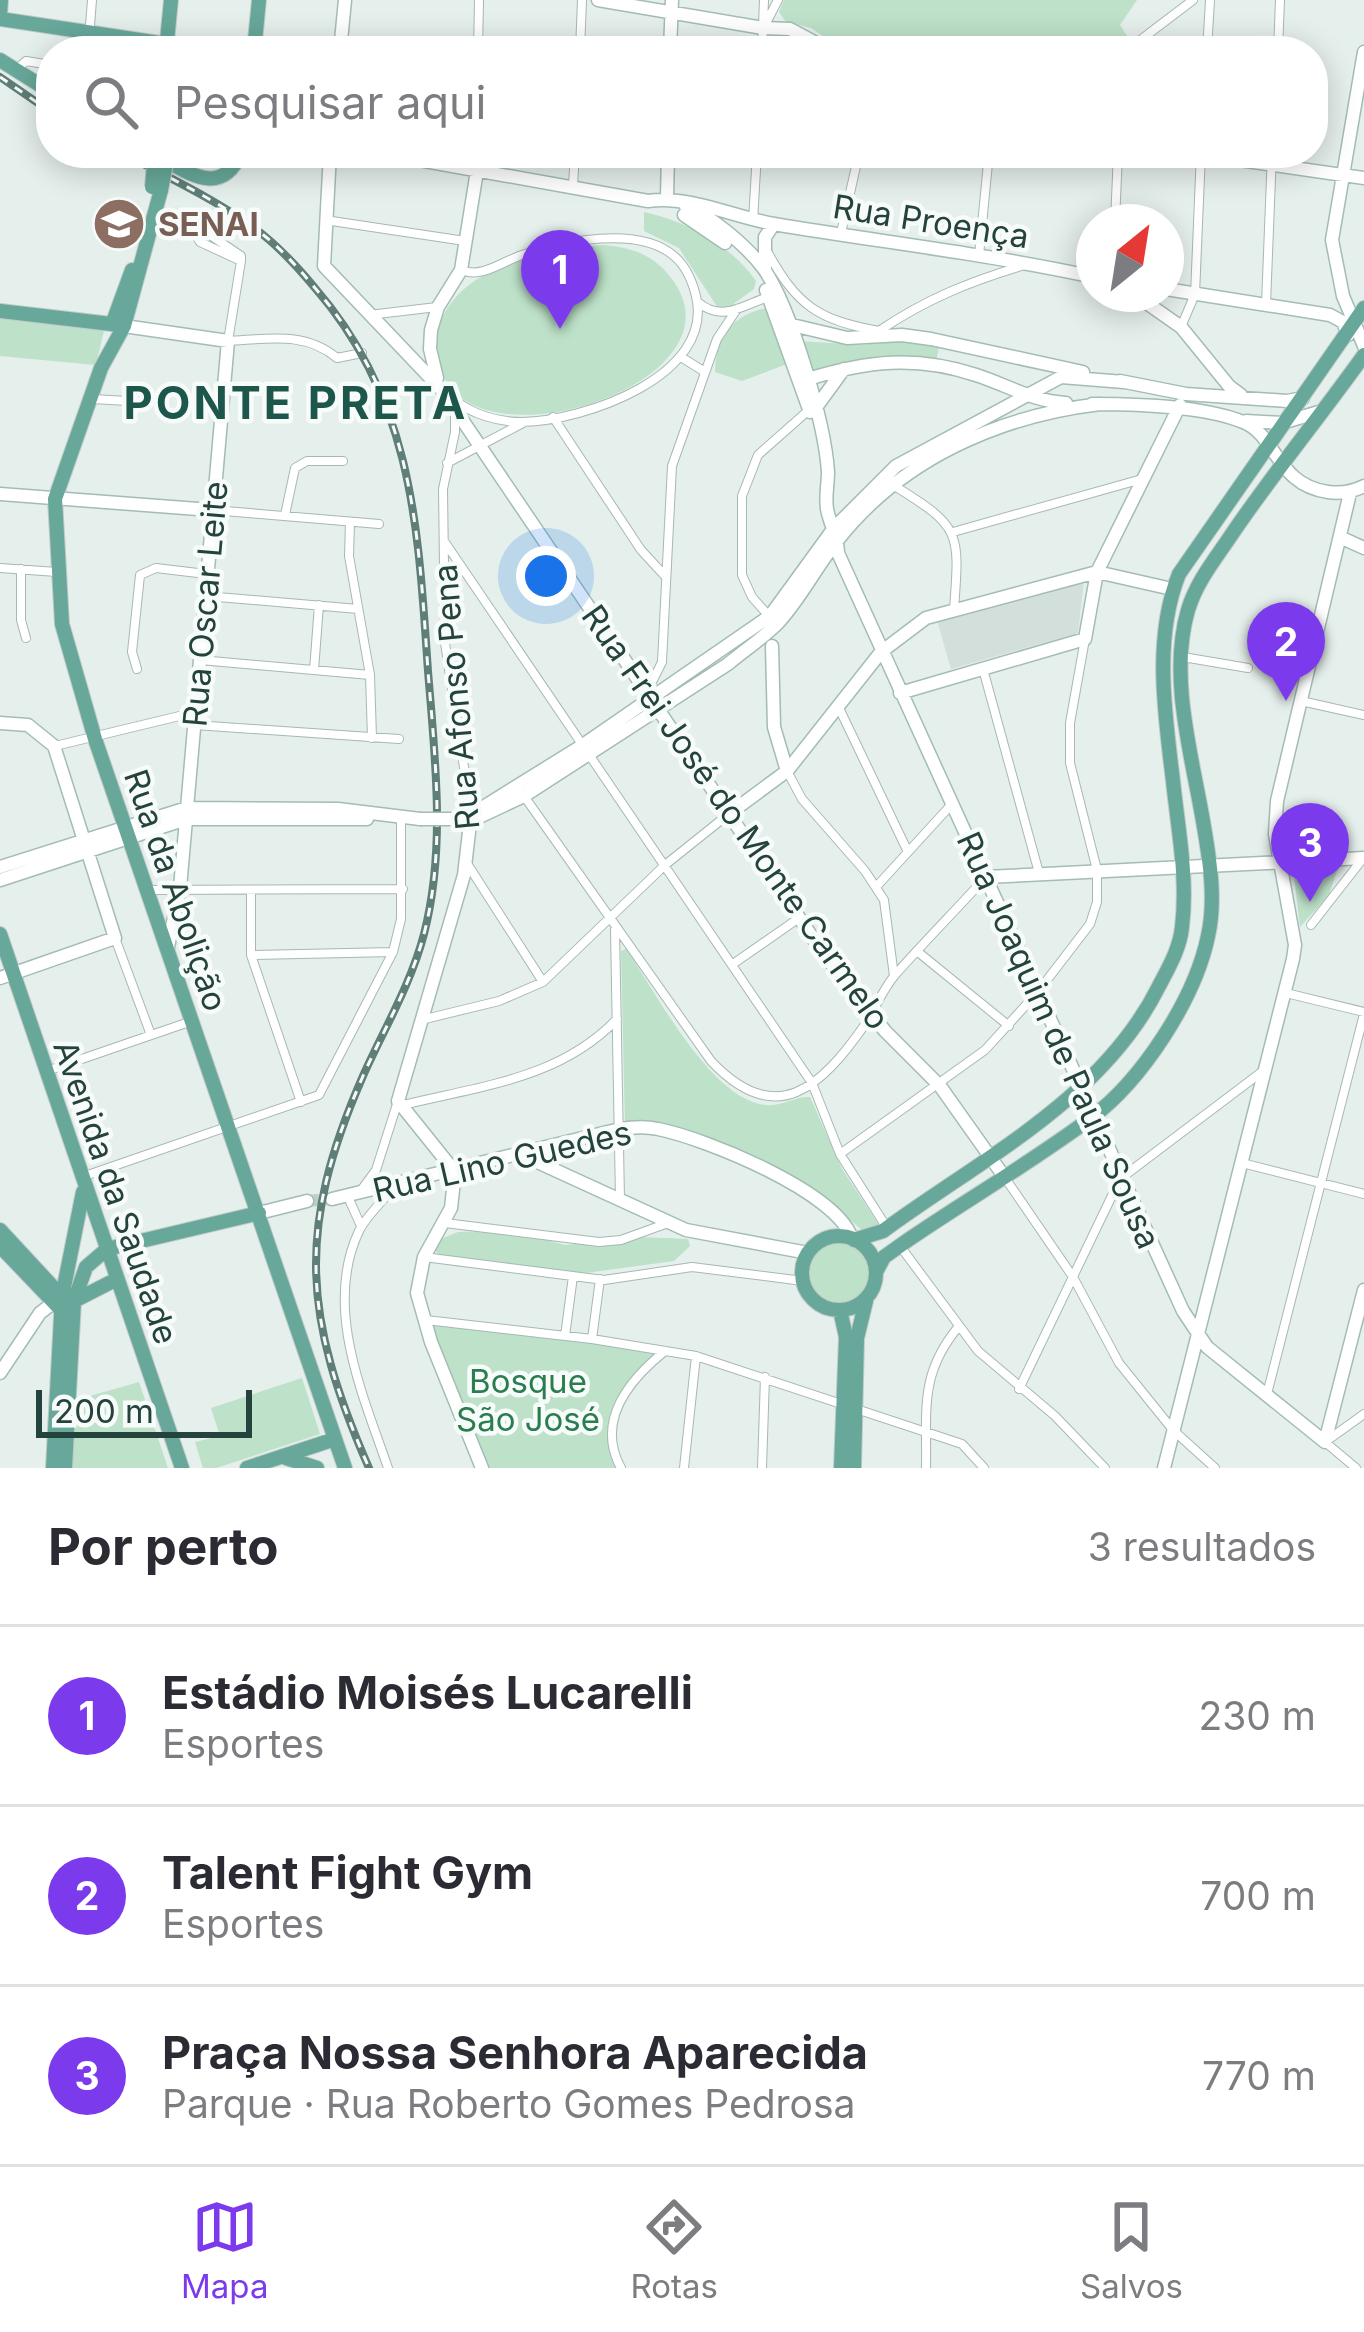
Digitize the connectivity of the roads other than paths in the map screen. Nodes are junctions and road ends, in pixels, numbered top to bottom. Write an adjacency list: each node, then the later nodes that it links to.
1 (2, 0): 15 (main road)
2 (92, 0): 17 (street)
3 (171, 0): 20 (main road)
4 (259, 0): 21 (main road)
5 (345, 0): 22 (main road)
6 (479, 0): 23 (street)
7 (583, 0): 24 (street)
8 (598, 0): 14 (main road)
9 (764, 0): 16 (street)
10 (778, 0): 16 (street)
11 (1193, 0): 27 (street)
12 (1210, 0): 28 (street)
13 (1280, 0): 29 (street)
14 (672, 7): 16 (main road)
15 (0, 17): 17 (main road)
16 (763, 28): 25 (street); 26 (main road)
17 (89, 32): 18 (street); 19 (main road)
18 (89, 36)
19 (108, 36)
20 (163, 36)
21 (255, 36)
22 (341, 36)
23 (478, 36)
24 (581, 36)
25 (763, 36)
26 (803, 36)
27 (1146, 36)
28 (1208, 36)
29 (1279, 36)
30 (1364, 52): 51 (main road)
31 (0, 60): 33 (main road)
32 (36, 63): 33 (street)
33 (16, 70): 34 (main road)
34 (36, 83)
35 (155, 168): 54 (main road, bridge)
36 (163, 168): 54 (main road, bridge)
37 (180, 168): 38 (main road)
38 (231, 168)
39 (328, 168): 60 (main road)
40 (461, 168): 50 (main road, Rua Proença)
41 (574, 168): 53 (street)
42 (668, 168): 55 (main road)
43 (758, 168): 61 (street)
44 (856, 168): 62 (street)
45 (988, 168): 66 (street)
46 (1117, 168): 57 (street)
47 (1201, 168): 73 (street)
48 (1272, 168): 77 (street)
49 (1314, 168): 51 (main road)
50 (477, 171): 53 (main road, Rua Proença); 63 (main road)
51 (1342, 174): 52 (main road); 76 (main road)
52 (1364, 178)
53 (573, 185): 56 (main road, Rua Proença)
54 (156, 189): 85 (main road)
55 (667, 198): 56 (main road, Rua Proença); 58 (main road, Rua Proença)
56 (648, 201): 58 (main road, Rua Proença)
57 (1116, 204)
58 (684, 210): 59 (main road, Rua Proença); 61 (main road, Rua Proença); 74 (main road)
59 (706, 217): 61 (main road, Rua Proença); 65 (main road)
60 (324, 220): 63 (street); 83 (main road)
61 (760, 221): 62 (main road, Rua Proença); 64 (main road)
62 (842, 233): 66 (main road, Rua Proença)
63 (466, 241): 69 (main road)
64 (764, 244): 65 (main road); 70 (main road); 90 (street)
65 (745, 250): 70 (main road)
66 (979, 255): 68 (main road, Rua Proença)
67 (242, 261): 67 (street); 92 (street, Rua Oscar Leite)
68 (1031, 263): 71 (main road, Rua Proença); 90 (street)
69 (461, 270): 75 (street); 78 (main road)
70 (765, 271): 74 (main road)
71 (1076, 273)
72 (1184, 291): 73 (main road)
73 (1195, 293): 77 (main road); 87 (street)
74 (773, 299): 80 (street); 86 (main road); 113 (main road)
75 (698, 302): 80 (street); 89 (street)
76 (1345, 302): 84 (main road); 88 (main road)
77 (1266, 304): 84 (main road)
78 (438, 307): 83 (street); 105 (main road)
79 (1364, 308): 88 (main road)
80 (737, 309): 91 (street)
81 (0, 311): 85 (main road)
82 (1159, 312): 87 (main road)
83 (369, 314): 105 (main road)
84 (1330, 315): 88 (main road)
85 (115, 323): 92 (main road); 111 (main road, Rua da Abolição)
86 (788, 325): 90 (main road); 102 (main road)
87 (1180, 327): 101 (main road)
88 (1351, 330): 96 (main road); 97 (main road)
89 (697, 331): 91 (street); 95 (street)
90 (879, 333): 93 (main road)
91 (717, 339): 100 (street)
92 (229, 341): 94 (street); 136 (main road, Rua Oscar Leite)
93 (953, 344): 99 (main road); 103 (main road)
94 (362, 353)
95 (681, 357): 100 (street); 119 (street)
96 (1362, 358): 97 (main road); 117 (main road)
97 (1329, 362): 110 (main road)
98 (846, 368): 99 (main road); 102 (main road); 113 (main road)
99 (947, 369): 104 (main road)
100 (705, 372): 150 (street)
101 (1223, 377): 107 (main road); 109 (main road)
102 (808, 379): 113 (main road)
103 (1124, 382): 106 (main road); 108 (main road)
104 (996, 383): 108 (main road); 114 (main road)
105 (442, 390): 115 (main road); 121 (street)
106 (1186, 394): 107 (main road); 116 (main road)
107 (1209, 395): 109 (main road)
108 (1025, 396): 112 (main road); 114 (main road)
109 (1245, 397): 110 (main road)
110 (1303, 398): 122 (main road)
111 (91, 399): 118 (street); 135 (main road, Rua da Abolição)
112 (1100, 404): 116 (main road); 131 (main road)
113 (813, 408): 143 (main road, Rua Joaquim de Paula Sousa); 156 (street)
114 (1006, 408): 131 (main road)
115 (454, 410): 123 (main road, Rua Frei José do Monte Carmelo); 126 (street, Rua Afonso Pena)
116 (1178, 410): 120 (main road); 129 (main road)
117 (1322, 411): 122 (main road); 127 (main road)
118 (131, 416)
119 (553, 417): 121 (street); 150 (street)
120 (1239, 420): 122 (main road); 124 (main road)
121 (524, 422): 123 (street)
122 (1286, 422): 124 (main road)
123 (476, 446): 126 (street); 168 (main road, Rua Frei José do Monte Carmelo)
124 (1267, 447): 127 (main road); 128 (main road)
125 (343, 461): 137 (street)
126 (447, 463): 142 (street, Rua Afonso Pena)
127 (1281, 464): 130 (main road); 133 (main road)
128 (1252, 468): 130 (main road); 151 (main road)
129 (1144, 478): 140 (street); 148 (main road)
130 (1269, 480): 161 (main road)
131 (888, 481): 140 (street); 143 (main road)
132 (1364, 486): 133 (main road)
133 (1350, 493): 141 (main road)
134 (0, 494): 135 (main road)
135 (55, 499): 136 (main road); 147 (main road, Rua da Abolição)
136 (211, 510): 137 (street); 149 (main road, Rua Oscar Leite)
137 (286, 515): 138 (street)
138 (350, 522): 139 (street); 154 (street)
139 (379, 524)
140 (953, 532): 155 (street)
141 (1342, 538): 144 (main road); 172 (main road)
142 (444, 541): 182 (street); 189 (street, Rua Afonso Pena)
143 (832, 542): 156 (main road); 160 (main road, Rua Joaquim de Paula Sousa)
144 (1364, 548)
145 (0, 568): 146 (street)
146 (21, 569): 147 (street); 157 (street)
147 (57, 572): 179 (main road, Rua da Abolição)
148 (1097, 572): 151 (main road); 155 (main road); 158 (main road)
149 (206, 574): 152 (main road, Rua Oscar Leite); 165 (street)
150 (665, 576): 169 (street)
151 (1172, 590): 198 (main road)
152 (206, 596): 153 (street); 162 (main road, Rua Oscar Leite)
153 (319, 605): 154 (street); 166 (street)
154 (358, 608): 167 (street)
155 (954, 609): 160 (main road)
156 (772, 621): 159 (street); 170 (main road); 173 (main road)
157 (26, 638)
158 (1085, 639): 163 (main road); 200 (street)
159 (772, 646): 183 (main road)
160 (881, 652): 171 (main road, Rua Joaquim de Paula Sousa); 174 (main road)
161 (1183, 657): 164 (street); 197 (main road)
162 (200, 660): 166 (street); 176 (main road, Rua Oscar Leite)
163 (983, 667): 171 (main road); 201 (street)
164 (1248, 668)
165 (137, 669)
166 (314, 670): 167 (street)
167 (370, 675): 178 (street)
168 (637, 680): 169 (main road); 173 (main road, Rua Frei José do Monte Carmelo)
169 (652, 682): 170 (main road)
170 (674, 683): 173 (main road)
171 (900, 693): 185 (main road, Rua Joaquim de Paula Sousa)
172 (1301, 701): 175 (street); 195 (main road)
173 (655, 705): 182 (main road); 186 (main road, Rua Frei José do Monte Carmelo)
174 (839, 708): 183 (main road); 192 (street)
175 (1364, 715)
176 (196, 719): 178 (street); 179 (street); 187 (main road, Rua Oscar Leite)
177 (0, 723): 181 (main road)
178 (372, 738): 180 (street)
179 (95, 739): 181 (street); 190 (main road, Rua da Abolição)
180 (399, 740)
181 (54, 746): 191 (main road)
182 (586, 750): 184 (main road); 189 (main road); 196 (street)
183 (788, 771): 186 (main road); 204 (street)
184 (524, 796): 189 (main road); 210 (street)
185 (952, 803): 192 (street); 202 (main road, Rua Joaquim de Paula Sousa)
186 (730, 813): 196 (street); 209 (main road, Rua Frei José do Monte Carmelo)
187 (187, 814): 188 (main road); 190 (main road); 207 (main road, Rua Oscar Leite)
188 (408, 818): 189 (main road, bridge); 205 (street)
189 (466, 818): 194 (main road, Rua Afonso Pena)
190 (129, 832): 191 (main road); 206 (main road, Rua da Abolição)
191 (85, 847): 199 (main road); 203 (main road); 213 (main road)
192 (908, 852): 204 (street)
193 (1364, 856): 195 (main road); 211 (street)
194 (467, 863): 221 (street); 227 (main road, Rua Afonso Pena)
195 (1280, 863): 197 (main road); 222 (main road)
196 (665, 865): 210 (street); 218 (street)
197 (1211, 865): 198 (main road); 238 (main road)
198 (1183, 866): 200 (main road); 235 (main road)
199 (0, 867)
200 (1097, 870): 201 (main road); 223 (street)
201 (1039, 873): 202 (main road)
202 (986, 877): 216 (street); 223 (main road, Rua Joaquim de Paula Sousa)
203 (0, 880)
204 (876, 886): 220 (street)
205 (403, 889): 208 (street); 215 (street)
206 (148, 890): 207 (street); 214 (main road, Rua da Abolição)
207 (179, 890): 208 (street); 214 (main road, Rua Oscar Leite)
208 (251, 890): 217 (street)
209 (799, 917): 218 (street); 225 (main road, Rua Frei José do Monte Carmelo)
210 (612, 924): 221 (street); 226 (street); 233 (street)
211 (1311, 925)
212 (0, 934): 219 (main road, Avenida da Saudade)
213 (115, 938): 219 (main road); 230 (street)
214 (168, 947): 228 (main road, Rua da Abolição)
215 (393, 952): 217 (street); 236 (street)
216 (918, 952): 220 (street); 229 (street)
217 (251, 955): 236 (street)
218 (733, 964): 233 (street)
219 (7, 976): 231 (main road, Avenida da Saudade)
220 (894, 977): 225 (street)
221 (543, 982): 227 (street)
222 (1284, 992): 224 (street); 232 (main road)
223 (1037, 993): 229 (street); 235 (main road, Rua Joaquim de Paula Sousa)
224 (1364, 1013): 252 (street)
225 (871, 1015): 233 (street); 234 (main road, Rua Frei José do Monte Carmelo)
226 (618, 1018): 237 (street); 240 (street)
227 (420, 1020): 237 (main road, Rua Afonso Pena)
228 (193, 1021): 230 (street); 239 (main road, Rua da Abolição)
229 (1009, 1026): 234 (street)
230 (151, 1035): 231 (street)
231 (46, 1071): 250 (main road, Avenida da Saudade)
232 (1263, 1071): 245 (main road); 251 (street)
233 (812, 1083): 242 (street)
234 (940, 1086): 242 (street); 244 (main road, Rua Frei José do Monte Carmelo)
235 (1082, 1089): 238 (main road, Rua Joaquim de Paula Sousa); 244 (main road)
236 (301, 1103): 239 (street)
237 (400, 1103): 247 (street, Rua Afonso Pena); 248 (main road)
238 (1094, 1116): 249 (main road); 251 (main road, Rua Joaquim de Paula Sousa)
239 (229, 1127): 250 (street); 259 (main road, Rua da Abolição)
240 (620, 1129): 241 (main road, Rua Lino Guedes); 257 (street); 267 (main road, Rua Lino Guedes)
241 (557, 1145): 243 (main road, Rua Lino Guedes); 246 (main road)
242 (840, 1154): 264 (street)
243 (520, 1155): 246 (main road); 248 (main road, Rua Lino Guedes)
244 (990, 1155): 249 (main road, Rua Frei José do Monte Carmelo); 264 (main road)
245 (1240, 1163): 252 (street); 282 (main road)
246 (546, 1166): 257 (main road)
247 (376, 1170): 253 (street, Rua Afonso Pena); 255 (street, Rua Afonso Pena)
248 (455, 1172): 253 (main road, Rua Lino Guedes); 261 (main road)
249 (1003, 1175): 269 (main road); 275 (street)
250 (83, 1179): 270 (main road, Avenida da Saudade); 281 (main road)
251 (1120, 1179): 275 (street); 284 (main road, Rua Joaquim de Paula Sousa)
252 (1319, 1183): 254 (street); 295 (street)
253 (387, 1188): 255 (main road, Rua Lino Guedes); 263 (street)
254 (1364, 1194)
255 (352, 1196): 256 (main road, Rua Lino Guedes); 263 (street)
256 (332, 1199)
257 (620, 1199): 260 (main road)
258 (307, 1201): 259 (main road)
259 (259, 1213): 270 (main road); 301 (main road, Rua da Abolição)
260 (649, 1214): 262 (main road); 266 (street)
261 (445, 1223): 266 (street); 272 (main road)
262 (668, 1223): 266 (street); 271 (main road)
263 (362, 1226): 311 (street)
264 (887, 1228): 267 (main road)
265 (0, 1230): 281 (main road)
266 (638, 1234)
267 (853, 1239): 271 (main road); 273 (main road)
268 (0, 1246): 281 (main road)
269 (900, 1246): 273 (main road); 286 (street)
270 (107, 1249): 276 (main road, Avenida da Saudade); 281 (main road)
271 (808, 1253): 278 (main road)
272 (424, 1257): 274 (street); 285 (main road)
273 (876, 1272): 280 (main road)
274 (573, 1276): 277 (street); 288 (street)
275 (1073, 1276): 294 (street); 300 (street)
276 (118, 1279): 281 (main road); 308 (main road, Avenida da Saudade)
277 (600, 1279): 278 (street); 289 (street)
278 (803, 1281): 283 (main road)
279 (1364, 1290): 298 (main road)
280 (868, 1296): 283 (main road); 296 (main road)
281 (64, 1306): 292 (main road); 306 (main road); 307 (main road)
282 (1203, 1307): 284 (main road); 287 (main road)
283 (840, 1310): 296 (main road)
284 (1183, 1311): 287 (main road, Rua Joaquim de Paula Sousa)
285 (424, 1320): 288 (street); 312 (main road)
286 (959, 1326): 294 (street); 299 (street)
287 (1196, 1334): 295 (main road, Rua Joaquim de Paula Sousa); 300 (main road)
288 (565, 1336): 289 (street)
289 (592, 1339): 290 (street)
290 (666, 1350): 291 (street); 313 (street)
291 (696, 1356): 293 (street); 314 (street)
292 (1, 1370)
293 (765, 1377): 296 (street); 315 (street)
294 (1019, 1389): 303 (street)
295 (1267, 1394): 302 (main road, Rua Joaquim de Paula Sousa)
296 (850, 1405): 299 (street); 316 (main road); 317 (main road)
297 (1364, 1414): 298 (street)
298 (1338, 1420): 302 (main road)
299 (927, 1430): 318 (street); 319 (street)
300 (1173, 1430): 322 (main road); 323 (street)
301 (335, 1439): 304 (main road); 305 (main road, Rua da Abolição)
302 (1325, 1442): 324 (street, Rua Joaquim de Paula Sousa)
303 (1088, 1451): 320 (street); 321 (street)
304 (275, 1457): 309 (main road); 310 (main road)
305 (344, 1467)
306 (53, 1468)
307 (65, 1468)
308 (182, 1468)
309 (248, 1468)
310 (317, 1468)
311 (388, 1468)
312 (482, 1468)
313 (621, 1468)
314 (684, 1468)
315 (762, 1468)
316 (841, 1468)
317 (854, 1468)
318 (926, 1468)
319 (984, 1468)
320 (1084, 1468)
321 (1105, 1468)
322 (1164, 1468)
323 (1215, 1468)
324 (1356, 1468)

